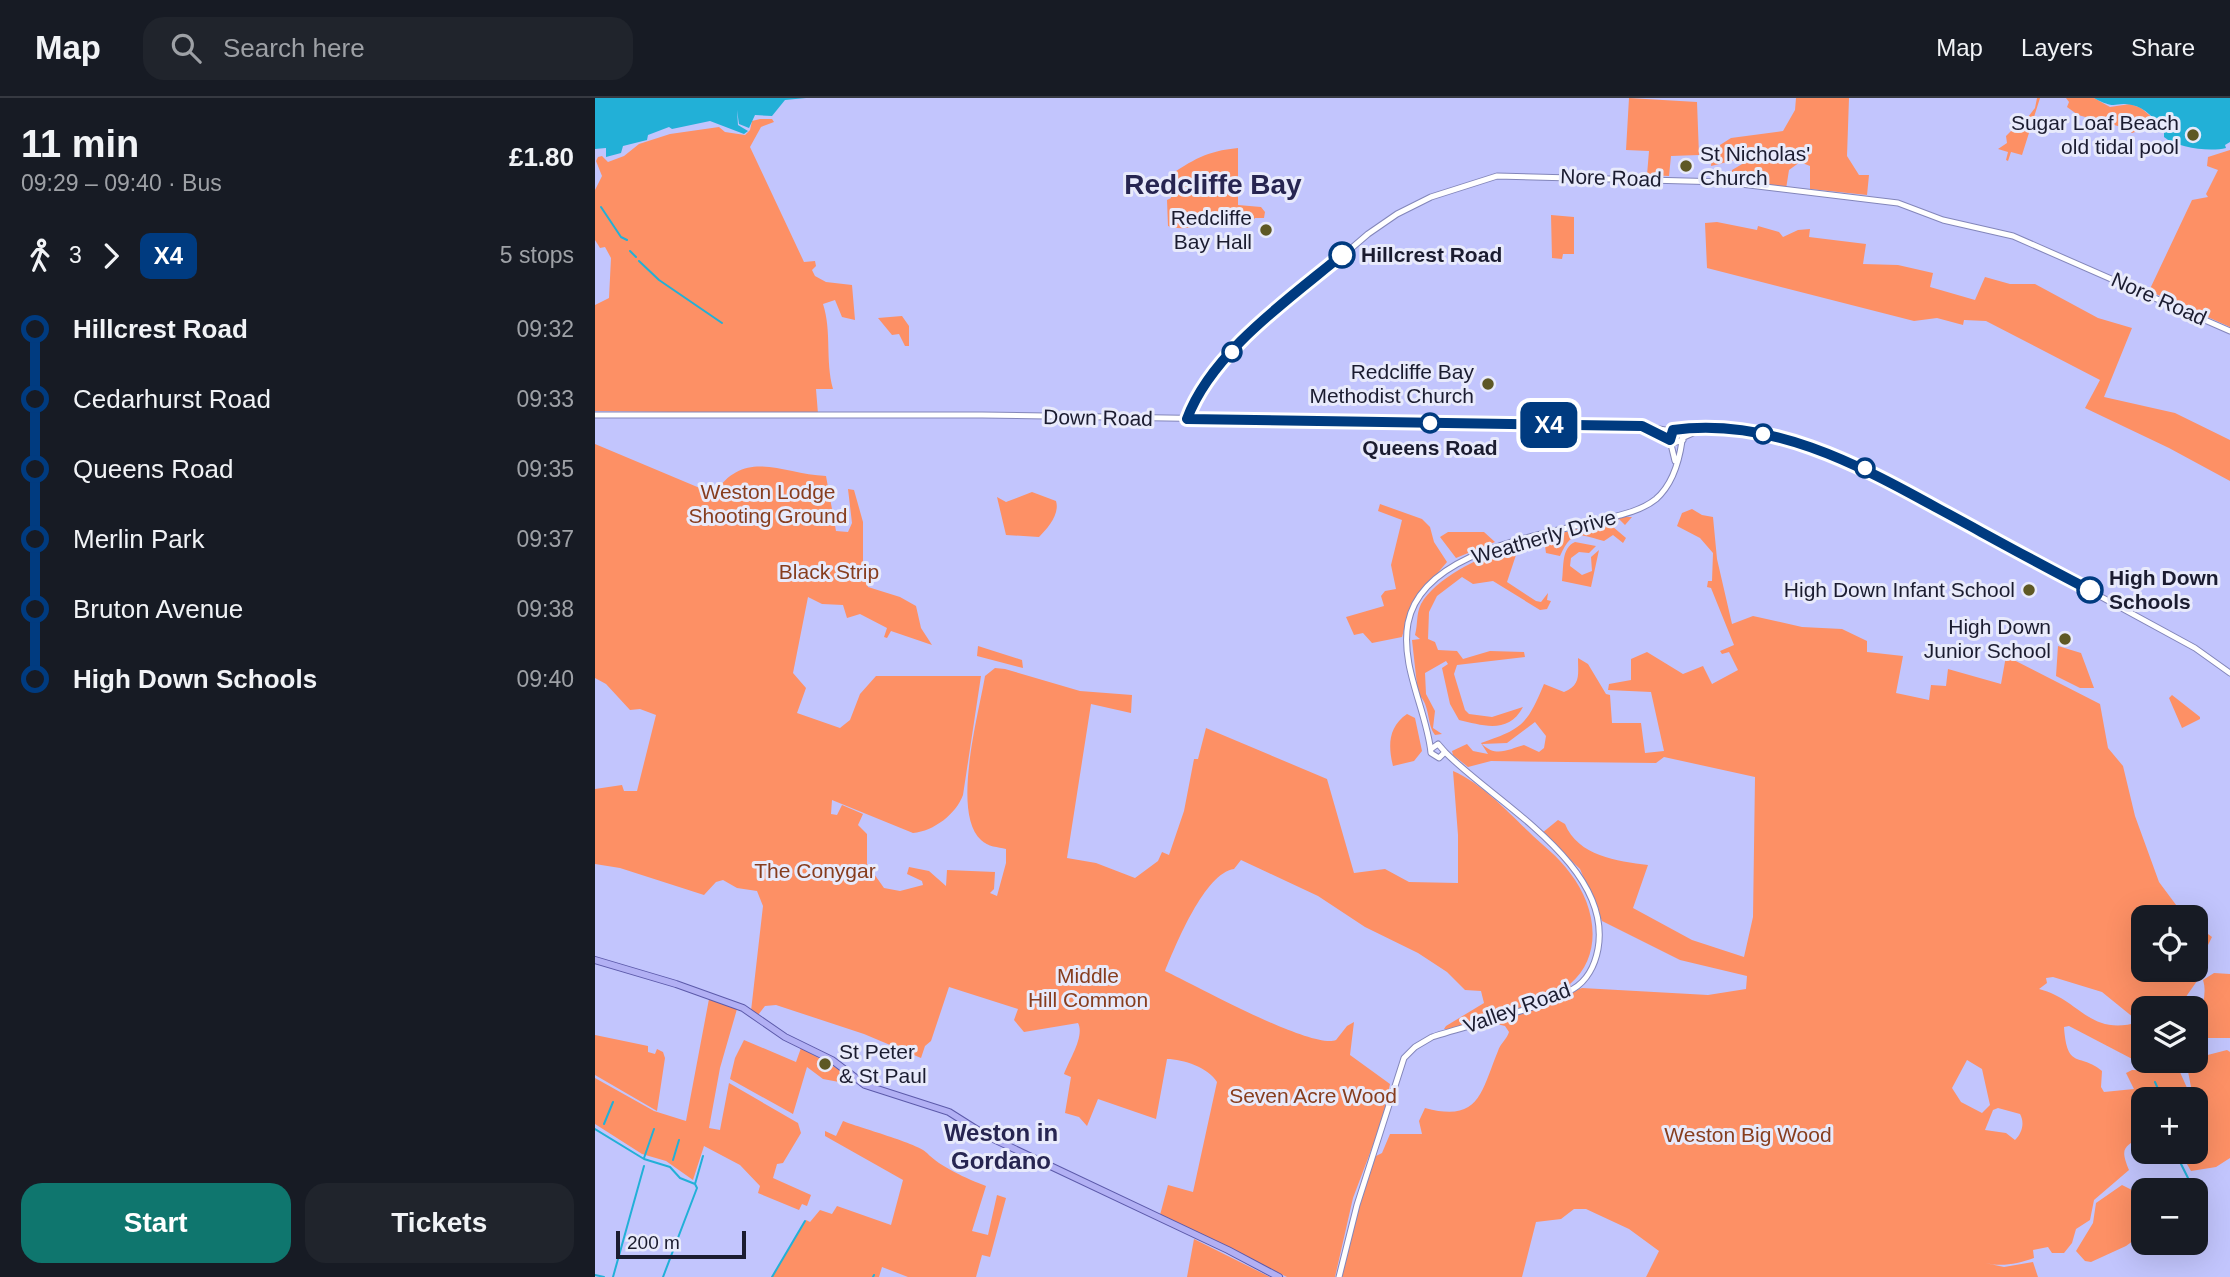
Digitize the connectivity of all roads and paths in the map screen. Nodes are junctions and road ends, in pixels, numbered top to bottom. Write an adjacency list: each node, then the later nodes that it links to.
1 (2230, 331): 3 (street, Nore Road)
2 (595, 415): 3 (street, Down Road)
3 (1187, 419): 4 (street, Down Road)
4 (1642, 426): 5 (street, Down Road); 7 (street, Down Road)
5 (1671, 431): 6 (street, Down Road); 7 (street)
6 (1682, 436): 7 (street, Down Road); 8 (street, Weatherly Drive); 9 (street, Down Road)
7 (1671, 441): 8 (street)
8 (1675, 468): 10 (street, Weatherly Drive)
9 (2230, 673)
10 (1425, 732): 11 (street, Valley Road); 12 (street, Weatherly Drive)
11 (1439, 744): 12 (street); 13 (street, Valley Road)
12 (1431, 749): 13 (street, Valley Road)
13 (1443, 755): 16 (street, Valley Road)
14 (595, 960): 15 (main road)
15 (1279, 1277)
16 (1339, 1277)

